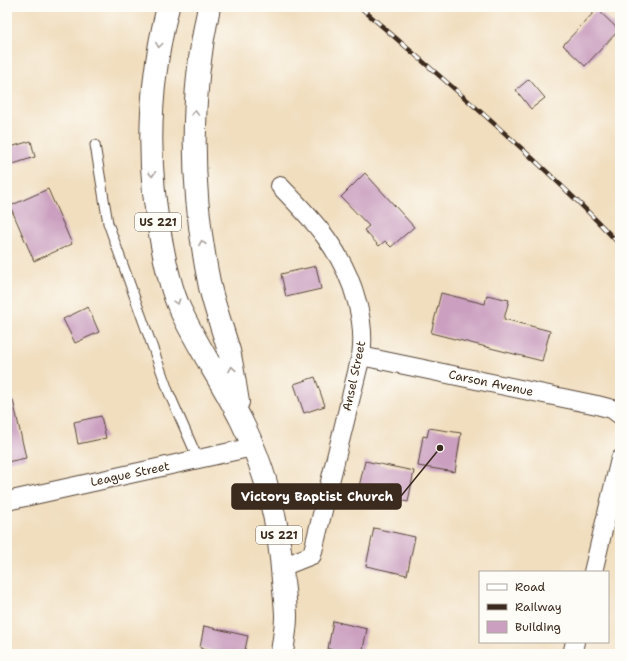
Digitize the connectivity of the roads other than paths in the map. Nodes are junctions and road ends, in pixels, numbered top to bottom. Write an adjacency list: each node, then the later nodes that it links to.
1 (168, 7): 7 (main road, US 221, one-way to 7)
2 (209, 7): 7 (main road, US 221, one-way to 2)
3 (96, 145): 9 (lane)
4 (280, 186): 5 (street, Ansel Street)
5 (361, 356): 6 (street, Carson Avenue); 12 (street, Ansel Street)
6 (620, 415)
7 (242, 421): 8 (main road, US 221)
8 (253, 447): 9 (street, League Street); 12 (main road, US 221)
9 (198, 459): 11 (street, League Street)
10 (620, 459): 13 (street)
11 (7, 501)
12 (282, 567): 15 (main road, US 221)
13 (593, 571)
14 (575, 643): 16 (street)
15 (282, 654)
16 (572, 654)

